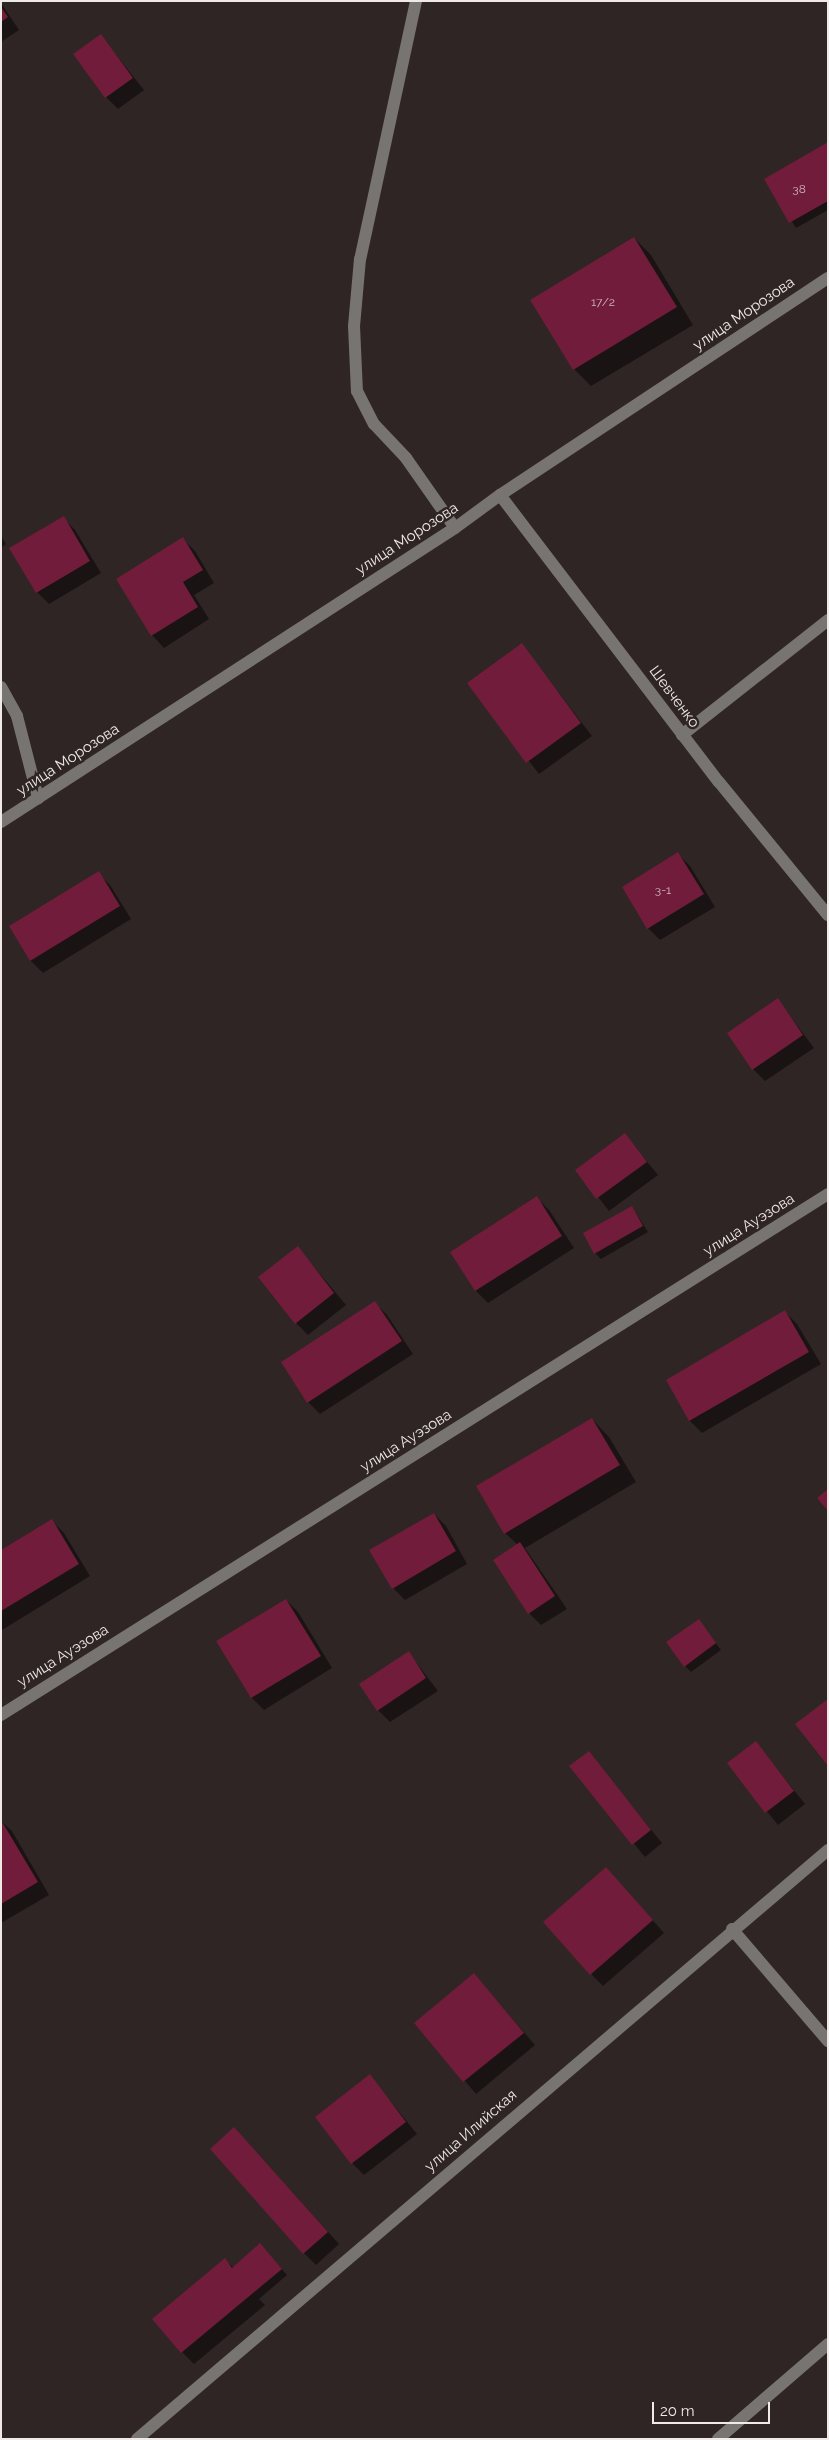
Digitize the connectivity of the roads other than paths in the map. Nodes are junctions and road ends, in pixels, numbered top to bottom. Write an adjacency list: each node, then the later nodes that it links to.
1 (416, 1): 4 (street)
2 (828, 278): 3 (street, улица Морозова)
3 (500, 495): 4 (street, улица Морозова); 7 (street, Шевченко)
4 (455, 528): 8 (street, улица Морозова)
5 (828, 620): 7 (street)
6 (1, 687): 8 (street)
7 (682, 734): 10 (street, Шевченко)
8 (38, 798): 9 (street, улица Морозова)
9 (1, 822)
10 (828, 914)
11 (828, 1194): 12 (street, улица Ауэзова)
12 (1, 1715)
13 (828, 1850): 14 (street, улица Илийская)
14 (732, 1929): 15 (street); 17 (street, улица Илийская)
15 (828, 2041)
16 (828, 2344): 18 (street)
17 (137, 2439)
18 (718, 2439)

